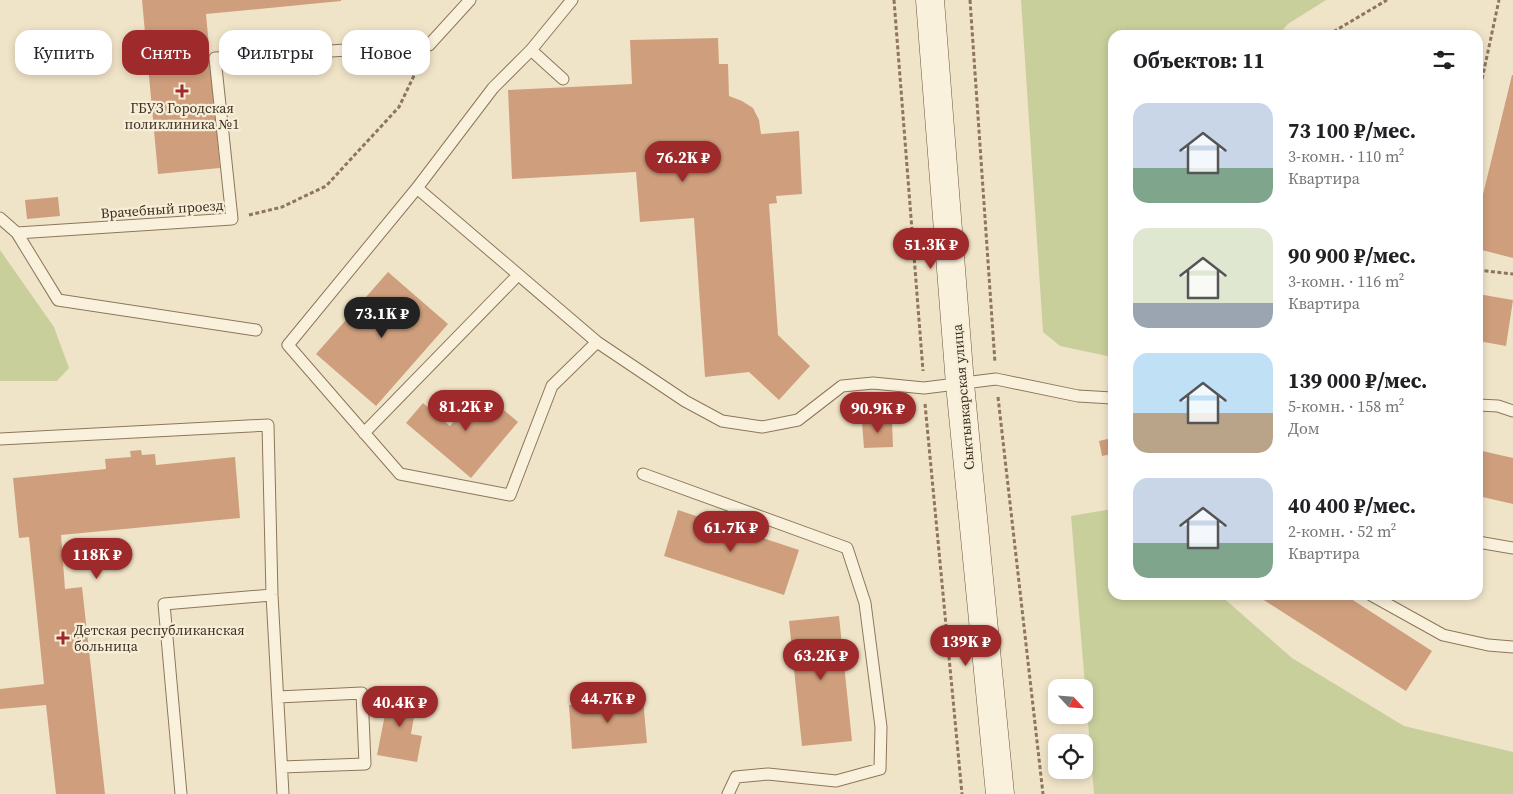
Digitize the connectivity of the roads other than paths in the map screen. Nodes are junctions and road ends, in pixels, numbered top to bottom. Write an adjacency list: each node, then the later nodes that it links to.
1 (470, 0): 8 (lane, Врачебный проезд)
2 (572, 0): 4 (lane)
3 (930, 0): 12 (main road, Сыктывкарская улица)
4 (531, 50): 5 (lane); 6 (lane)
5 (563, 80)
6 (416, 188): 9 (lane); 16 (lane)
7 (0, 218): 8 (lane)
8 (17, 233): 10 (lane)
9 (518, 275): 11 (lane); 16 (lane)
10 (256, 330)
11 (597, 342): 12 (lane); 16 (lane)
12 (960, 384): 13 (lane); 29 (main road, Сыктывкарская улица)
13 (1108, 398)
14 (1483, 405): 15 (lane)
15 (1513, 411)
16 (364, 432)
17 (0, 439): 21 (lane)
18 (643, 474): 28 (lane)
19 (1483, 543): 20 (lane)
20 (1513, 548)
21 (272, 595): 24 (lane); 26 (lane)
22 (1380, 600): 23 (lane)
23 (1513, 647)
24 (278, 697): 25 (lane); 25 (lane)
25 (282, 767): 27 (lane)
26 (181, 794)
27 (283, 794)
28 (728, 794)
29 (1000, 794)

